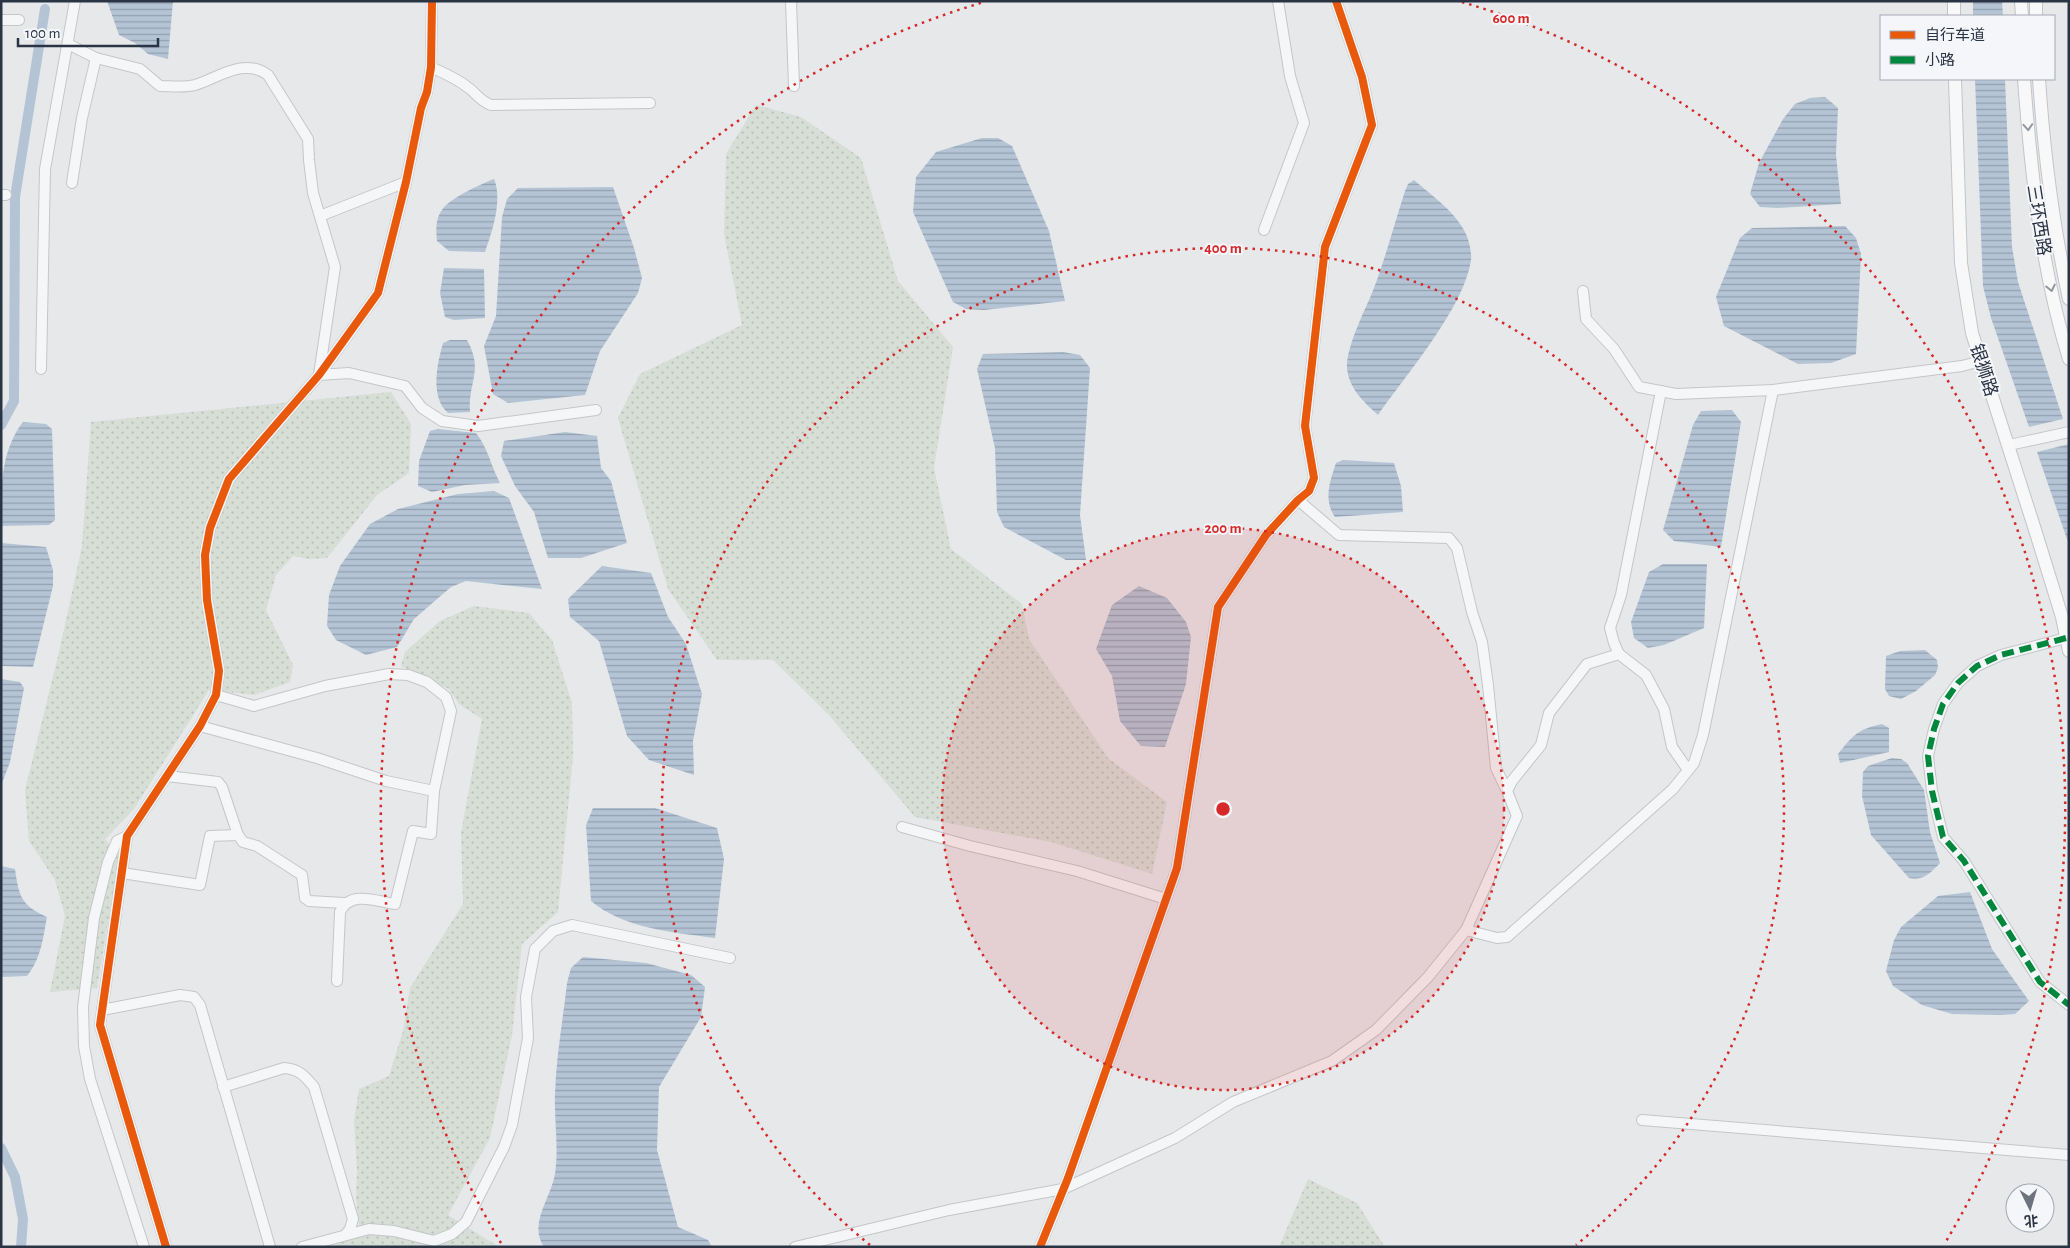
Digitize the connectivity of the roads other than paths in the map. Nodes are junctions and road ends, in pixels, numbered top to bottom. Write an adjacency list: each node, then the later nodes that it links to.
1 (75, 1): 14 (street)
2 (432, 1): 16 (street)
3 (790, 1): 20 (street)
4 (1278, 1): 25 (street)
5 (1336, 1): 37 (street)
6 (1954, 1): 9 (main road)
7 (2021, 1): 10 (main road)
8 (2036, 1): 11 (main road)
9 (1954, 15)
10 (2022, 15)
11 (2036, 15)
12 (1, 20): 13 (street)
13 (19, 20)
14 (68, 44): 15 (street); 30 (street)
15 (96, 58): 23 (street); 24 (street)
16 (431, 67): 21 (street); 22 (street)
17 (1955, 80): 29 (main road, 银狮路)
18 (2024, 80): 28 (main road, 三环西路, one-way to 28)
19 (2039, 80): 27 (main road, 三环西路)
20 (794, 86)
21 (650, 103)
22 (406, 182): 24 (street); 31 (street)
23 (72, 183)
24 (320, 216): 31 (street)
25 (1264, 230)
26 (1583, 291): 33 (street)
27 (2069, 298)
28 (2069, 358)
29 (1981, 361): 32 (street); 36 (main road, 银狮路)
30 (41, 370)
31 (319, 375): 34 (street); 41 (street)
32 (1773, 390): 33 (street); 43 (street)
33 (1661, 391): 40 (street)
34 (596, 410)
35 (2069, 432): 36 (street)
36 (2009, 445): 38 (main road, 银狮路)
37 (1298, 500): 46 (street); 51 (street)
38 (2066, 638): 39 (main road, 银狮路); 56 (street)
39 (2069, 652)
40 (1619, 654): 43 (street); 46 (street)
41 (216, 695): 42 (street); 45 (street)
42 (200, 726): 44 (street); 45 (street)
43 (1688, 770): 53 (street)
44 (167, 776): 48 (street); 49 (street)
45 (434, 791): 52 (street)
46 (1507, 791): 53 (street)
47 (902, 827): 51 (street)
48 (238, 835): 50 (street); 52 (street)
49 (127, 836): 50 (street); 63 (street)
50 (122, 873): 57 (street)
51 (1166, 899): 61 (street)
52 (344, 903): 55 (street)
53 (1466, 930): 61 (street)
54 (730, 958): 62 (street)
55 (337, 981)
56 (2069, 1005)
57 (102, 1010): 58 (street); 64 (street)
58 (223, 1087): 62 (street); 65 (street)
59 (1642, 1120): 60 (street)
60 (2069, 1155)
61 (1064, 1189): 67 (street); 68 (street)
62 (346, 1234): 66 (street)
63 (144, 1247)
64 (166, 1247)
65 (270, 1247)
66 (302, 1247)
67 (795, 1247)
68 (1040, 1247)

